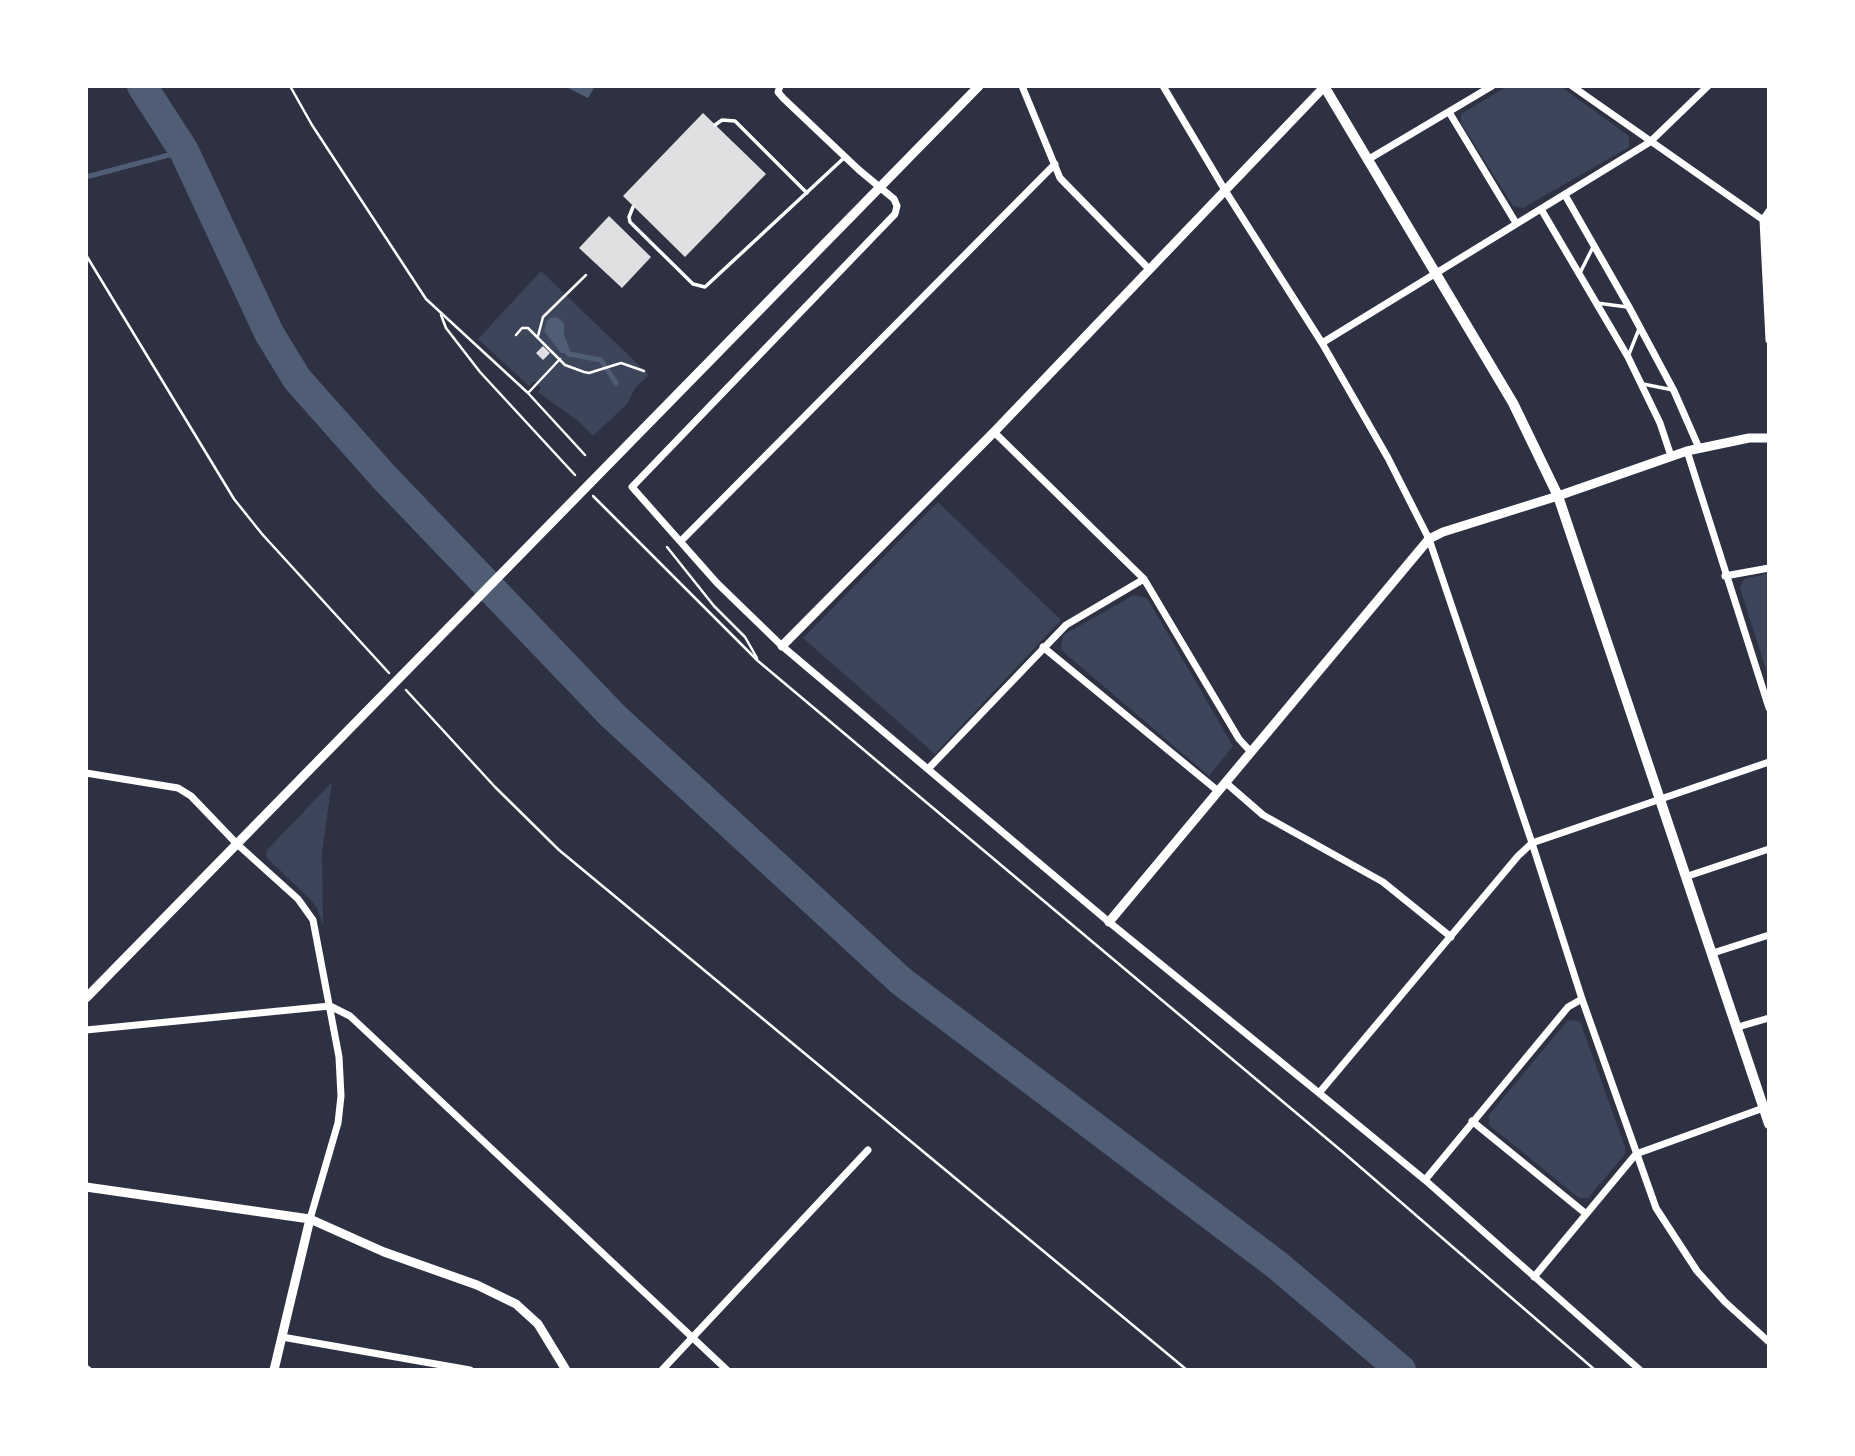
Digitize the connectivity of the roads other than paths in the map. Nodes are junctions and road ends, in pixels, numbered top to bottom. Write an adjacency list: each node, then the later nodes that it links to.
1 (780, 86): 12 (street)
2 (979, 86): 15 (street)
3 (1022, 86): 14 (street)
4 (1163, 86): 16 (street)
5 (1325, 86): 13 (main road); 16 (street)
6 (1492, 86): 9 (street)
7 (1572, 86): 11 (street)
8 (1708, 86): 11 (street)
9 (1449, 112): 13 (street); 23 (street)
10 (715, 125): 17 (lane)
11 (1650, 142): 18 (street); 22 (street)
12 (845, 157): 15 (street); 17 (lane)
13 (1368, 159): 26 (main road)
14 (1055, 164): 25 (street); 43 (street)
15 (881, 188): 43 (street); 58 (street)
16 (1226, 192): 25 (street); 32 (street)
17 (807, 193): 19 (lane)
18 (1564, 195): 20 (street); 24 (street)
19 (633, 207)
20 (1541, 209): 23 (street); 27 (street)
21 (1769, 211): 22 (street)
22 (1766, 222): 31 (street)
23 (1517, 223): 26 (street)
24 (1594, 246): 27 (lane); 29 (street)
25 (1149, 269): 36 (street)
26 (1435, 272): 32 (street); 41 (main road)
27 (1579, 275): 28 (street)
28 (1595, 302): 29 (lane); 33 (street)
29 (1629, 307): 30 (street)
30 (1640, 327): 33 (lane); 35 (street)
31 (1769, 340)
32 (1322, 343): 42 (street)
33 (1628, 357): 34 (street)
34 (1641, 384): 35 (lane); 40 (street)
35 (1674, 391): 38 (street)
36 (994, 432): 46 (street); 47 (street)
37 (1769, 438): 38 (street)
38 (1699, 449): 39 (street)
39 (1687, 451): 40 (street); 45 (street)
40 (1671, 456): 41 (street)
41 (1558, 496): 42 (street); 56 (main road)
42 (1429, 540): 50 (street); 57 (street)
43 (681, 541): 47 (street)
44 (1769, 568): 45 (street)
45 (1725, 576): 49 (street)
46 (1144, 579): 48 (street); 50 (street)
47 (782, 646): 52 (street)
48 (1043, 647): 52 (street); 55 (street)
49 (1769, 708)
50 (1251, 752): 54 (street)
51 (1769, 762): 56 (street)
52 (928, 769): 61 (street)
53 (86, 773): 58 (street)
54 (1225, 782): 55 (street); 63 (street)
55 (1218, 791): 61 (street)
56 (1660, 800): 57 (street); 60 (main road)
57 (1532, 843): 63 (street); 66 (street)
58 (237, 844): 65 (street); 67 (street)
59 (1769, 849): 60 (street)
60 (1688, 876): 64 (main road)
61 (1109, 922): 71 (street)
62 (1769, 935): 64 (street)
63 (1451, 937): 71 (street)
64 (1713, 953): 69 (main road)
65 (86, 998)
66 (1582, 999): 73 (street); 76 (street)
67 (330, 1006): 70 (street); 80 (street); 83 (street)
68 (1769, 1018): 69 (street)
69 (1738, 1027): 72 (main road)
70 (86, 1030)
71 (1319, 1093): 77 (street)
72 (1766, 1107): 74 (main road); 76 (street)
73 (1472, 1121): 77 (street); 79 (street)
74 (1769, 1124)
75 (868, 1150): 83 (street)
76 (1636, 1154): 79 (street); 84 (street)
77 (1425, 1180): 81 (street)
78 (86, 1187): 80 (street)
79 (1585, 1213): 81 (street)
80 (310, 1219): 82 (street); 87 (street)
81 (1534, 1277): 90 (street)
82 (282, 1338): 85 (street); 86 (street)
83 (692, 1338): 88 (street); 89 (street)
84 (1769, 1342)
85 (274, 1370)
86 (470, 1370)
87 (566, 1370)
88 (662, 1370)
89 (727, 1370)
90 (1640, 1370)

